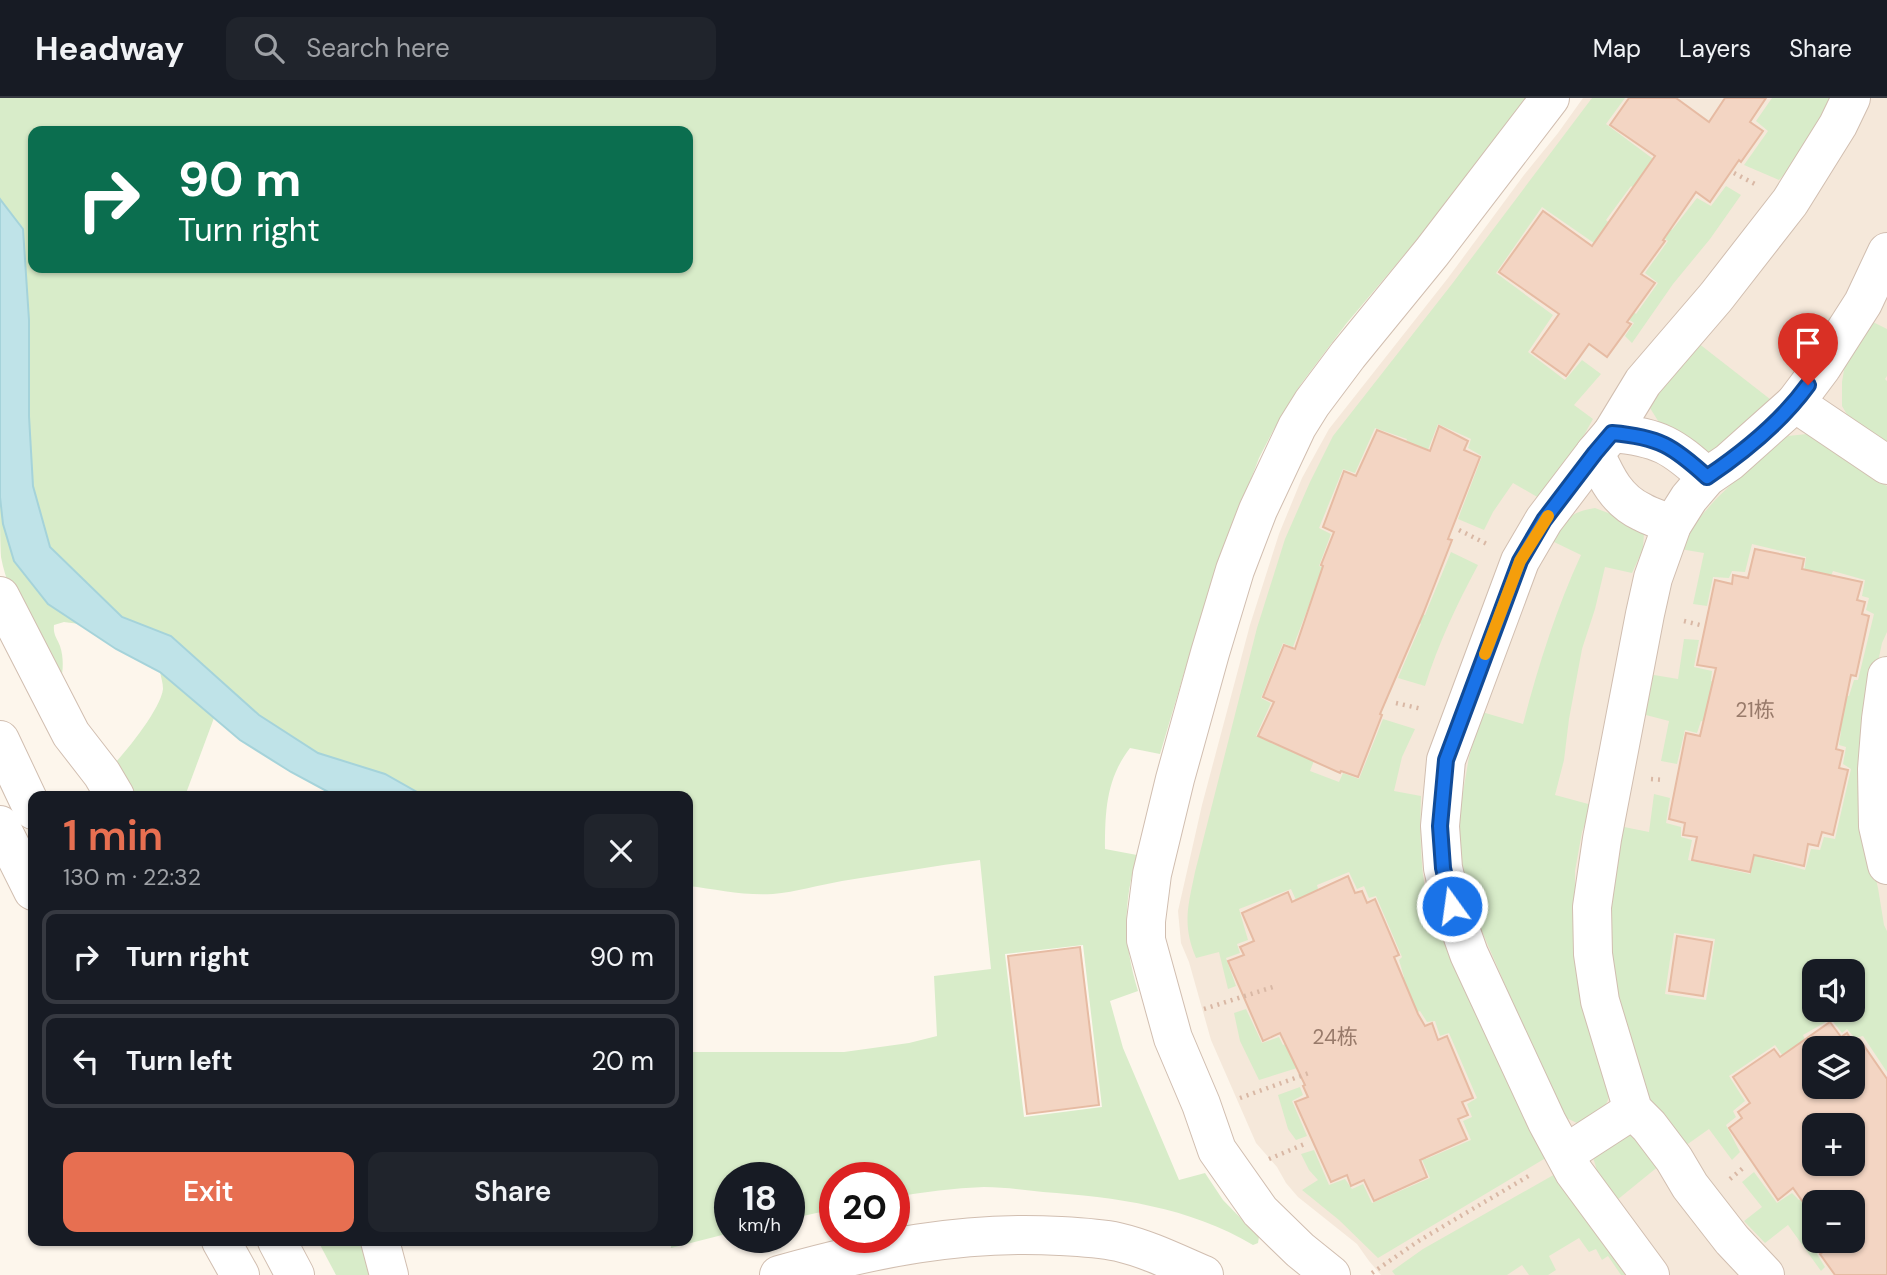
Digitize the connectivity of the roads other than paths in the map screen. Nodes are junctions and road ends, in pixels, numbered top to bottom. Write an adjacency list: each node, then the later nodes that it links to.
1 (1550, 98): 27 (street)
2 (1851, 98): 5 (street)
3 (1887, 252): 4 (street)
4 (1795, 404): 6 (street); 7 (street)
5 (1603, 443): 7 (street); 8 (street); 18 (street)
6 (1887, 465)
7 (1707, 477): 8 (street)
8 (1672, 525): 17 (street)
9 (0, 596): 12 (street)
10 (1887, 676): 15 (street)
11 (0, 740): 13 (street)
12 (112, 791)
13 (28, 799)
14 (0, 825): 16 (street)
15 (1887, 864)
16 (28, 881)
17 (1633, 1110): 18 (street); 29 (street)
18 (1565, 1154): 28 (street)
19 (224, 1246): 22 (street)
20 (280, 1246): 23 (street)
21 (381, 1246): 24 (street)
22 (240, 1275)
23 (295, 1275)
24 (389, 1275)
25 (779, 1275): 26 (street)
26 (1204, 1275)
27 (1331, 1275)
28 (1650, 1275)
29 (1765, 1275)

